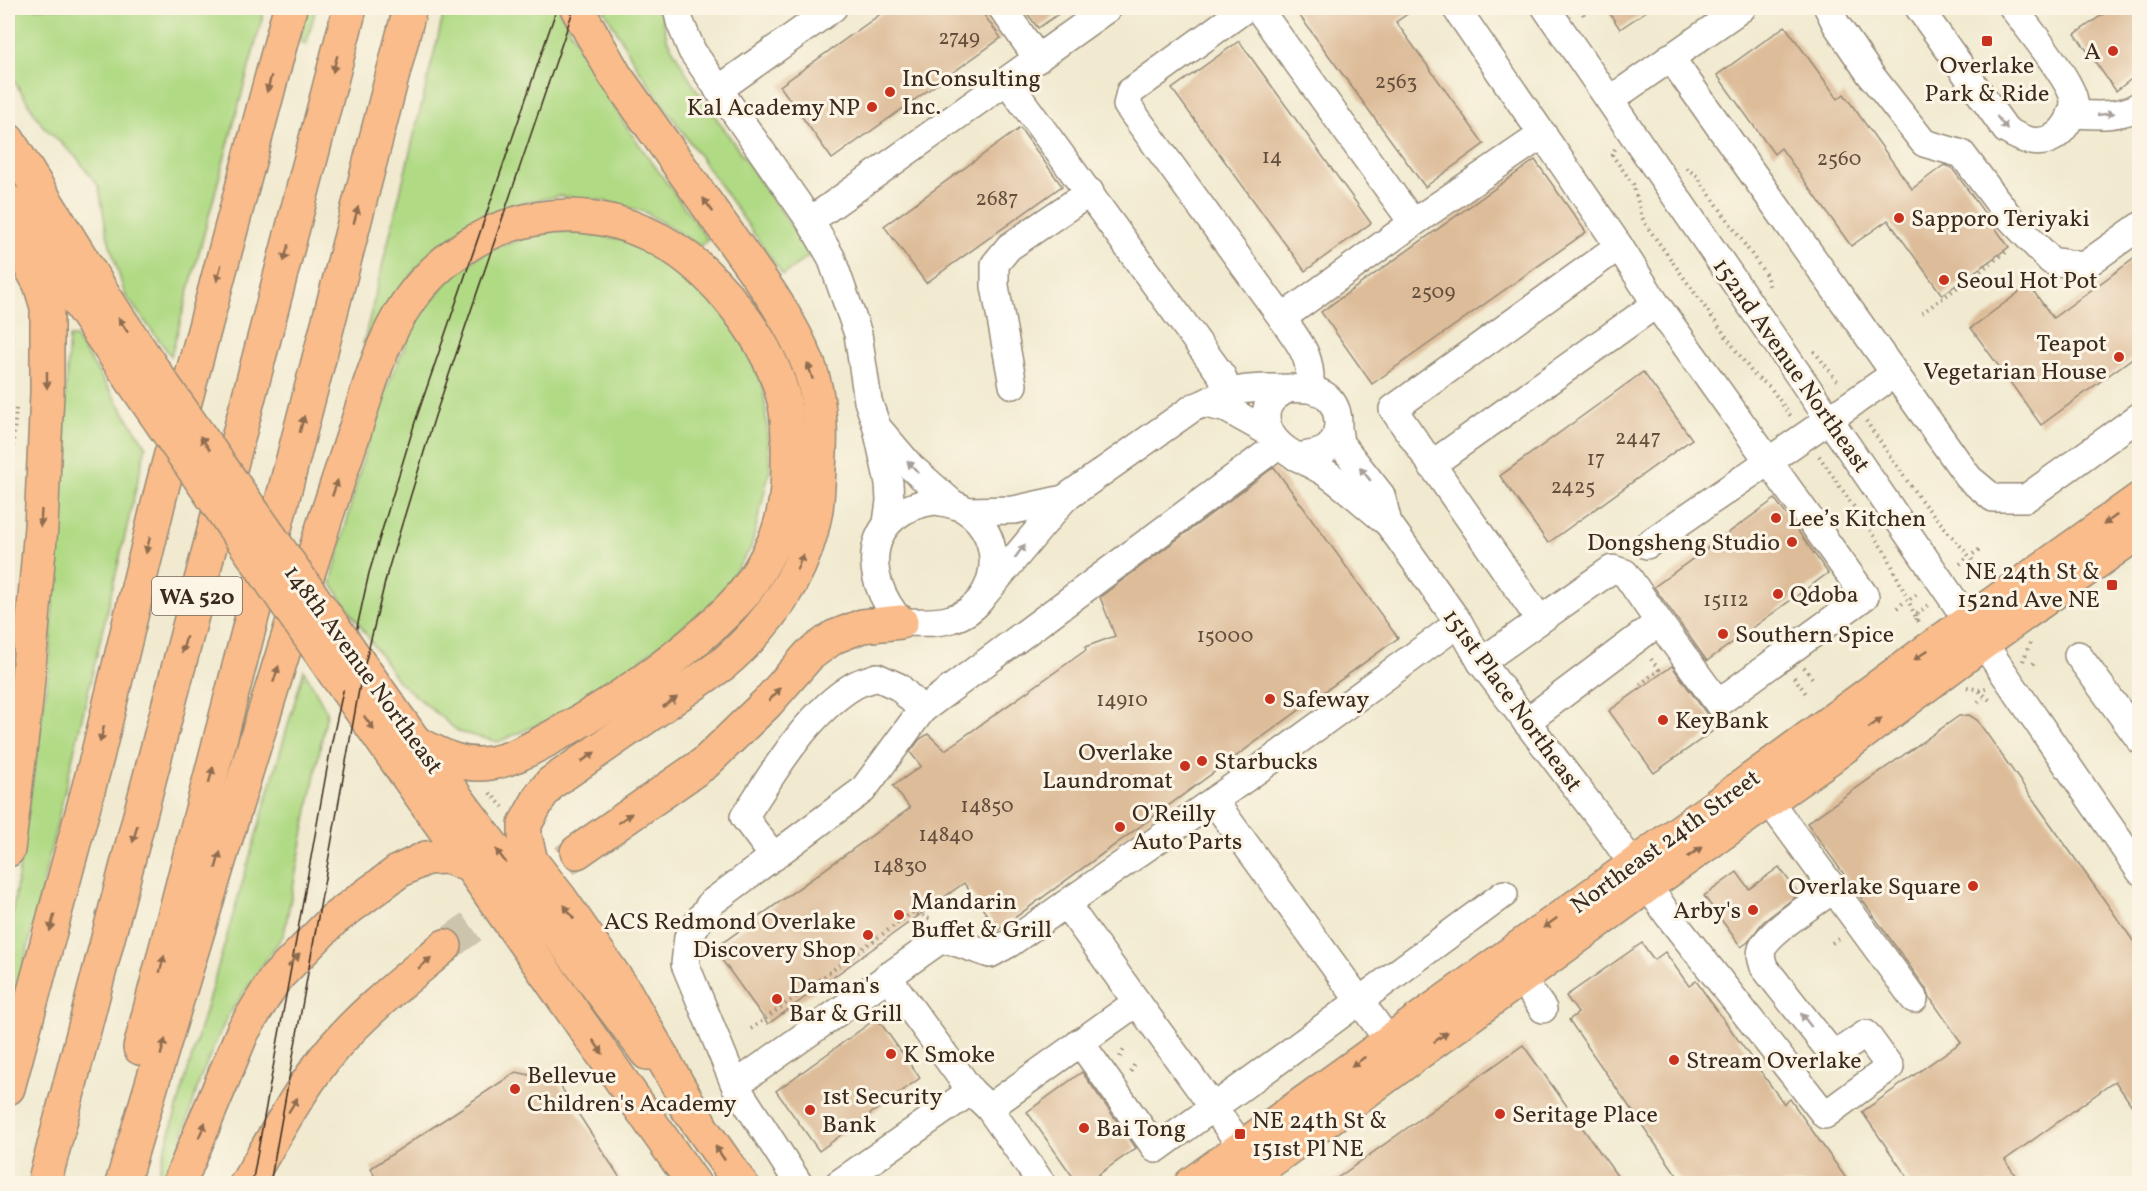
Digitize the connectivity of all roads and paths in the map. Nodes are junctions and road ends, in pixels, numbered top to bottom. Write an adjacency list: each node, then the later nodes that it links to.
1 (290, 8): 118 (main road, one-way to 118)
2 (350, 8): 123 (main road, WA 520, one-way to 123)
3 (410, 8): 124 (main road, WA 520, one-way to 3)
4 (577, 8): 121 (main road, one-way to 4)
5 (677, 8): 20 (street)
6 (833, 8): 20 (street)
7 (1002, 8): 18 (street)
8 (1108, 8): 18 (street)
9 (1246, 8): 39 (street)
10 (1258, 8): 31 (street)
11 (1456, 8): 25 (street)
12 (1546, 8): 21 (street, 152nd Avenue Northeast)
13 (1742, 8): 17 (street)
14 (1828, 8): 33 (street)
15 (1919, 8): 23 (street, one-way to 23)
16 (2013, 8): 23 (street)
17 (1670, 57): 21 (street); 41 (street)
18 (1038, 59): 19 (street)
19 (1007, 81): 28 (street); 30 (street)
20 (718, 90): 30 (street)
21 (1610, 100): 24 (street, 152nd Avenue Northeast)
22 (2139, 105): 23 (street, one-way to 22)
23 (2071, 114)
24 (1627, 124): 49 (street, 152nd Avenue Northeast); 52 (path)
25 (1543, 134): 31 (street); 34 (street)
26 (8, 140): 42 (main road, 148th Avenue Northeast, one-way to 26)
27 (1678, 164): 36 (path)
28 (1090, 192): 43 (street); 45 (street)
29 (8, 201): 42 (main road, 148th Avenue Northeast)
30 (810, 221): 50 (street)
31 (1413, 223): 39 (street)
32 (8, 225): 97 (main road, one-way to 97)
33 (2139, 226)
34 (1619, 246): 37 (street); 55 (street)
35 (2001, 255): 38 (path)
36 (1772, 294)
37 (1656, 304): 54 (street); 55 (street)
38 (1922, 314)
39 (1282, 318): 44 (street)
40 (1813, 349): 47 (path)
41 (1894, 374): 47 (street); 48 (street)
42 (150, 386): 85 (main road, 148th Avenue Northeast, bridge)
43 (1013, 386)
44 (1300, 388): 45 (street); 51 (street); 53 (street)
45 (1216, 398): 53 (street, 151st Place Northeast); 56 (street)
46 (17, 399): 58 (path)
47 (1853, 403): 49 (street); 68 (path)
48 (2139, 416)
49 (1830, 420): 52 (street); 83 (street, 152nd Avenue Northeast)
50 (877, 427): 59 (street, one-way to 50); 60 (street)
51 (1338, 429): 53 (street); 61 (street, 151st Place Northeast, one-way to 51)
52 (1806, 437): 54 (street); 78 (path)
53 (1281, 445): 61 (street, 151st Place Northeast); 91 (street)
54 (1767, 461): 63 (street); 80 (street)
55 (1431, 465): 77 (street)
56 (1064, 499): 59 (street); 72 (street, one-way to 56)
57 (2139, 499): 83 (main road, Northeast 24th Street, one-way to 83)
58 (8, 506)
59 (960, 507): 60 (street); 72 (street)
60 (887, 523): 79 (street)
61 (1388, 523): 81 (street, 151st Place Northeast)
62 (2139, 531): 83 (main road, Northeast 24th Street)
63 (1647, 545)
64 (1980, 549): 65 (path)
65 (1973, 554)
66 (1966, 559): 67 (path)
67 (1960, 564)
68 (1983, 572): 69 (path); 70 (path)
69 (1970, 576)
70 (1992, 581)
71 (1917, 594): 73 (path)
72 (983, 596): 79 (street)
73 (1910, 598)
74 (1903, 603): 76 (path)
75 (1926, 606): 78 (path)
76 (1897, 608)
77 (1540, 620): 80 (street); 86 (street)
78 (1916, 620): 82 (path)
79 (901, 622): 98 (main road, one-way to 79)
80 (1659, 622): 92 (street)
81 (1459, 623): 86 (street, 151st Place Northeast); 95 (street)
82 (1922, 630)
83 (1976, 632): 96 (main road, Northeast 24th Street, one-way to 83); 101 (street, 152nd Avenue Northeast); 102 (main road, Northeast 24th Street, one-way to 102)
84 (2078, 655): 93 (street)
85 (341, 660): 94 (main road, 148th Avenue Northeast); 100 (main road, 148th Avenue Northeast, one-way to 100)
86 (1481, 662): 92 (street, 151st Place Northeast)
87 (1654, 663): 89 (path)
88 (1789, 669): 90 (path)
89 (1640, 689)
90 (1808, 695)
91 (922, 710): 99 (street); 99 (street)
92 (1526, 722): 102 (street, 151st Place Northeast)
93 (2139, 740)
94 (415, 742): 121 (main road, 148th Avenue Northeast, one-way to 94); 125 (main road, one-way to 94)
95 (1214, 801): 105 (street); 111 (street)
96 (1769, 801): 102 (main road, Northeast 24th Street, one-way to 96); 103 (street)
97 (8, 850)
98 (577, 852)
99 (774, 857): 117 (street)
100 (468, 865): 126 (main road, one-way to 100); 128 (main road, 148th Avenue Northeast, one-way to 128)
101 (2139, 871)
102 (1640, 875): 103 (street, 151st Place Northeast, one-way to 103); 109 (main road, Northeast 24th Street); 116 (main road, Northeast 24th Street, one-way to 116)
103 (1833, 889): 110 (street)
104 (1504, 894): 111 (street)
105 (1066, 904): 108 (street); 112 (street)
106 (933, 920): 114 (path)
107 (445, 946): 127 (main road, one-way to 107)
108 (887, 976): 117 (street); 119 (street)
109 (1521, 978): 113 (street); 116 (main road, Northeast 24th Street, one-way to 109)
110 (1914, 999)
111 (1360, 1001): 116 (street); 120 (street)
112 (1137, 1002): 115 (street); 120 (street)
113 (1543, 1009)
114 (751, 1029)
115 (1080, 1042): 119 (street); 120 (street)
116 (1391, 1056): 122 (main road, Northeast 24th Street, one-way to 122); 134 (main road, Northeast 24th Street)
117 (735, 1085): 130 (street)
118 (8, 1088)
119 (980, 1099): 131 (street); 132 (street)
120 (1214, 1107): 122 (street)
121 (699, 1122): 129 (main road, 148th Avenue Northeast, one-way to 121)
122 (1242, 1147): 133 (main road, Northeast 24th Street)
123 (44, 1184)
124 (105, 1184)
125 (122, 1184)
126 (179, 1184)
127 (246, 1184)
128 (694, 1184)
129 (741, 1184)
130 (799, 1184)
131 (838, 1184)
132 (1042, 1184)
133 (1191, 1184)
134 (1239, 1184)

